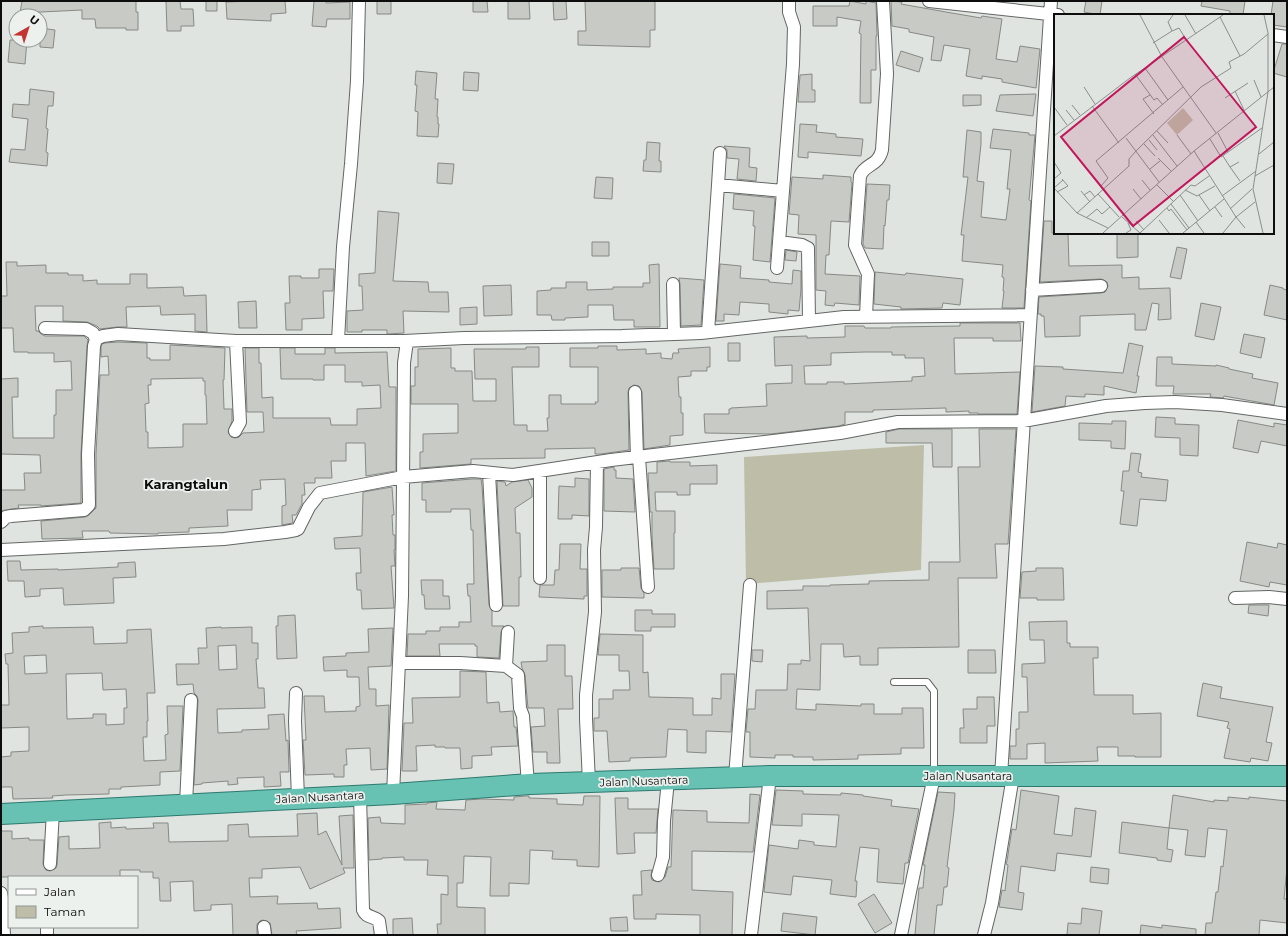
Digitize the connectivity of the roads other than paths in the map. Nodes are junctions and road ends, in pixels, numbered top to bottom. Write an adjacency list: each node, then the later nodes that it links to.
1 (358, 1): 24 (street)
2 (789, 1): 11 (street)
3 (883, 1): 18 (street)
4 (929, 1): 6 (street)
5 (1051, 1): 6 (street)
6 (1054, 15): 16 (street)
7 (1274, 35): 8 (street)
8 (1287, 36)
9 (720, 154): 10 (street)
10 (718, 185): 11 (street); 21 (street)
11 (783, 191): 12 (street)
12 (779, 242): 13 (street); 19 (street)
13 (777, 268)
14 (673, 284): 22 (street)
15 (1101, 286): 16 (street)
16 (1032, 290): 17 (street)
17 (1030, 315): 18 (street); 29 (street)
18 (866, 316): 19 (street)
19 (809, 321): 21 (street)
20 (45, 328): 23 (street)
21 (708, 332): 22 (street)
22 (674, 334): 26 (street)
23 (96, 339): 25 (street); 36 (street)
24 (338, 340): 25 (street); 26 (street)
25 (236, 341): 30 (street)
26 (407, 341): 35 (street)
27 (635, 392): 31 (street)
28 (1287, 414): 29 (street)
29 (1023, 421): 31 (street); 52 (street)
30 (235, 431)
31 (638, 457): 32 (street); 40 (street)
32 (597, 463): 33 (street); 56 (street)
33 (540, 471): 34 (street); 38 (street)
34 (489, 473): 35 (street); 43 (street)
35 (403, 477): 37 (street); 45 (street)
36 (1, 522)
37 (1, 550)
38 (540, 578)
39 (750, 585): 54 (street)
40 (648, 587)
41 (1235, 598): 42 (street)
42 (1287, 599)
43 (496, 605)
44 (508, 632): 46 (street)
45 (399, 664): 46 (street); 58 (street)
46 (506, 666): 57 (street)
47 (894, 682): 51 (lane)
48 (296, 693): 60 (street)
49 (191, 700): 61 (street)
50 (770, 776): 51 (highway, Jalan Nusantara); 54 (highway, Jalan Nusantara); 69 (street)
51 (934, 776): 52 (highway, Jalan Nusantara); 70 (street)
52 (1007, 776): 53 (highway, Jalan Nusantara); 71 (street)
53 (1287, 776)
54 (735, 777): 55 (highway, Jalan Nusantara)
55 (668, 780): 56 (highway, Jalan Nusantara); 65 (street)
56 (590, 782): 57 (highway, Jalan Nusantara)
57 (528, 784): 58 (highway, Jalan Nusantara)
58 (393, 794): 59 (highway, Jalan Nusantara)
59 (360, 795): 60 (highway, Jalan Nusantara); 68 (street)
60 (298, 798): 61 (highway, Jalan Nusantara)
61 (186, 804): 62 (highway, Jalan Nusantara)
62 (53, 811): 63 (highway, Jalan Nusantara); 64 (street)
63 (1, 814)
64 (50, 864)
65 (658, 875)
66 (1, 893): 67 (street)
67 (4, 935)
68 (381, 935)
69 (751, 935)
70 (901, 935)
71 (984, 935)

